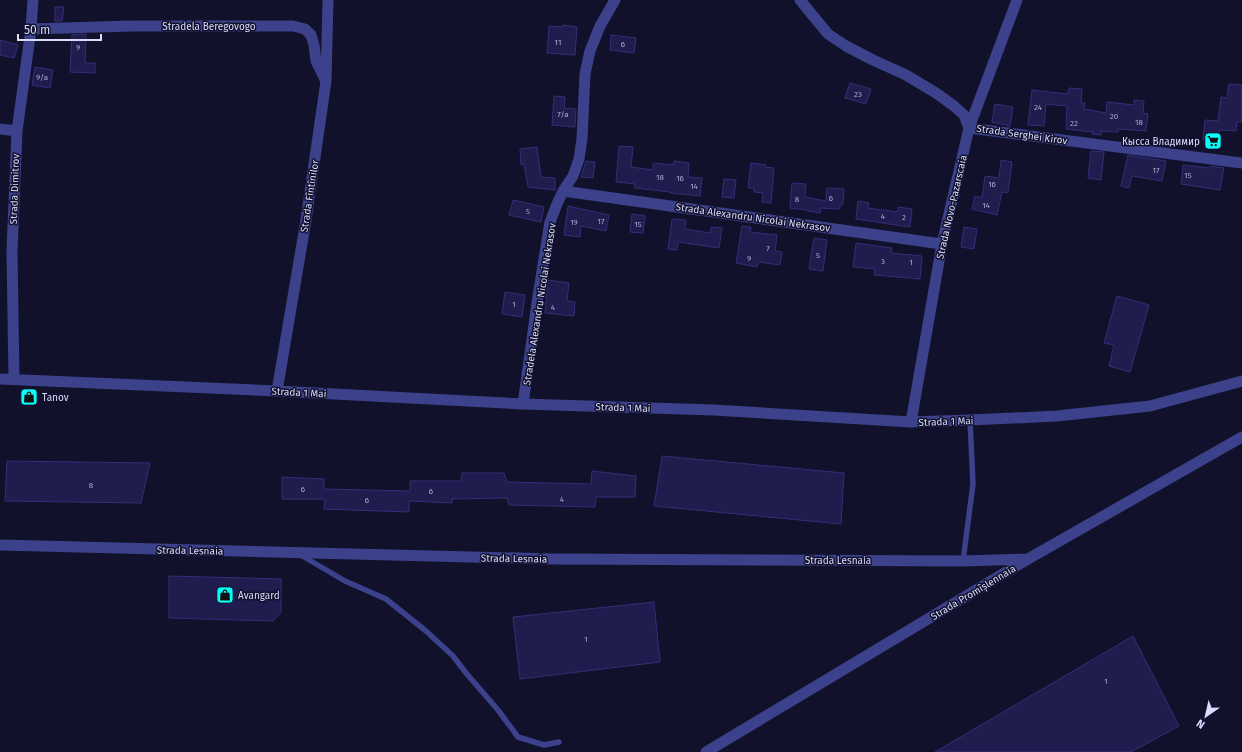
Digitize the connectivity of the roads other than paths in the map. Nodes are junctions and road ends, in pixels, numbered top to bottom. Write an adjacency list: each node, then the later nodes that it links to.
1 (33, 0): 6 (street, Strada Dimitrov)
2 (328, 0): 7 (street, Strada Fîntînilor)
3 (615, 0): 12 (street, Stradela Alexandru Nicolai Nekrasov)
4 (800, 0): 8 (street, Strada Serghei Kirov)
5 (1017, 0): 8 (street, Strada Novo-Pazarscaia)
6 (31, 28): 7 (street, Stradela Beregovogo); 10 (street, Strada Dimitrov)
7 (326, 81): 17 (street, Strada Fîntînilor)
8 (969, 128): 11 (street, Strada Serghei Kirov); 13 (street, Strada Novo-Pazarscaia)
9 (0, 130): 10 (street)
10 (17, 131): 15 (street, Strada Dimitrov)
11 (1242, 164)
12 (563, 191): 13 (street, Strada Alexandru Nicolai Nekrasov); 18 (street, Stradela Alexandru Nicolai Nekrasov)
13 (942, 244): 20 (street, Strada Novo-Pazarscaia)
14 (0, 379): 15 (street, Strada 1 Mai)
15 (14, 379): 17 (street, Strada 1 Mai)
16 (1242, 381): 19 (street, Strada 1 Mai)
17 (277, 391): 18 (street, Strada 1 Mai)
18 (523, 404): 20 (street, Strada 1 Mai)
19 (970, 420): 20 (street, Strada 1 Mai); 25 (lane)
20 (911, 422)
21 (1242, 437): 24 (street, Strada Promîșlennaia)
22 (0, 545): 23 (street, Strada Lesnaia)
23 (295, 552): 25 (street, Strada Lesnaia); 26 (lane)
24 (1028, 559): 25 (street, Strada Lesnaia); 27 (street, Strada Promîșlennaia)
25 (963, 561)
26 (559, 742)
27 (706, 752)

